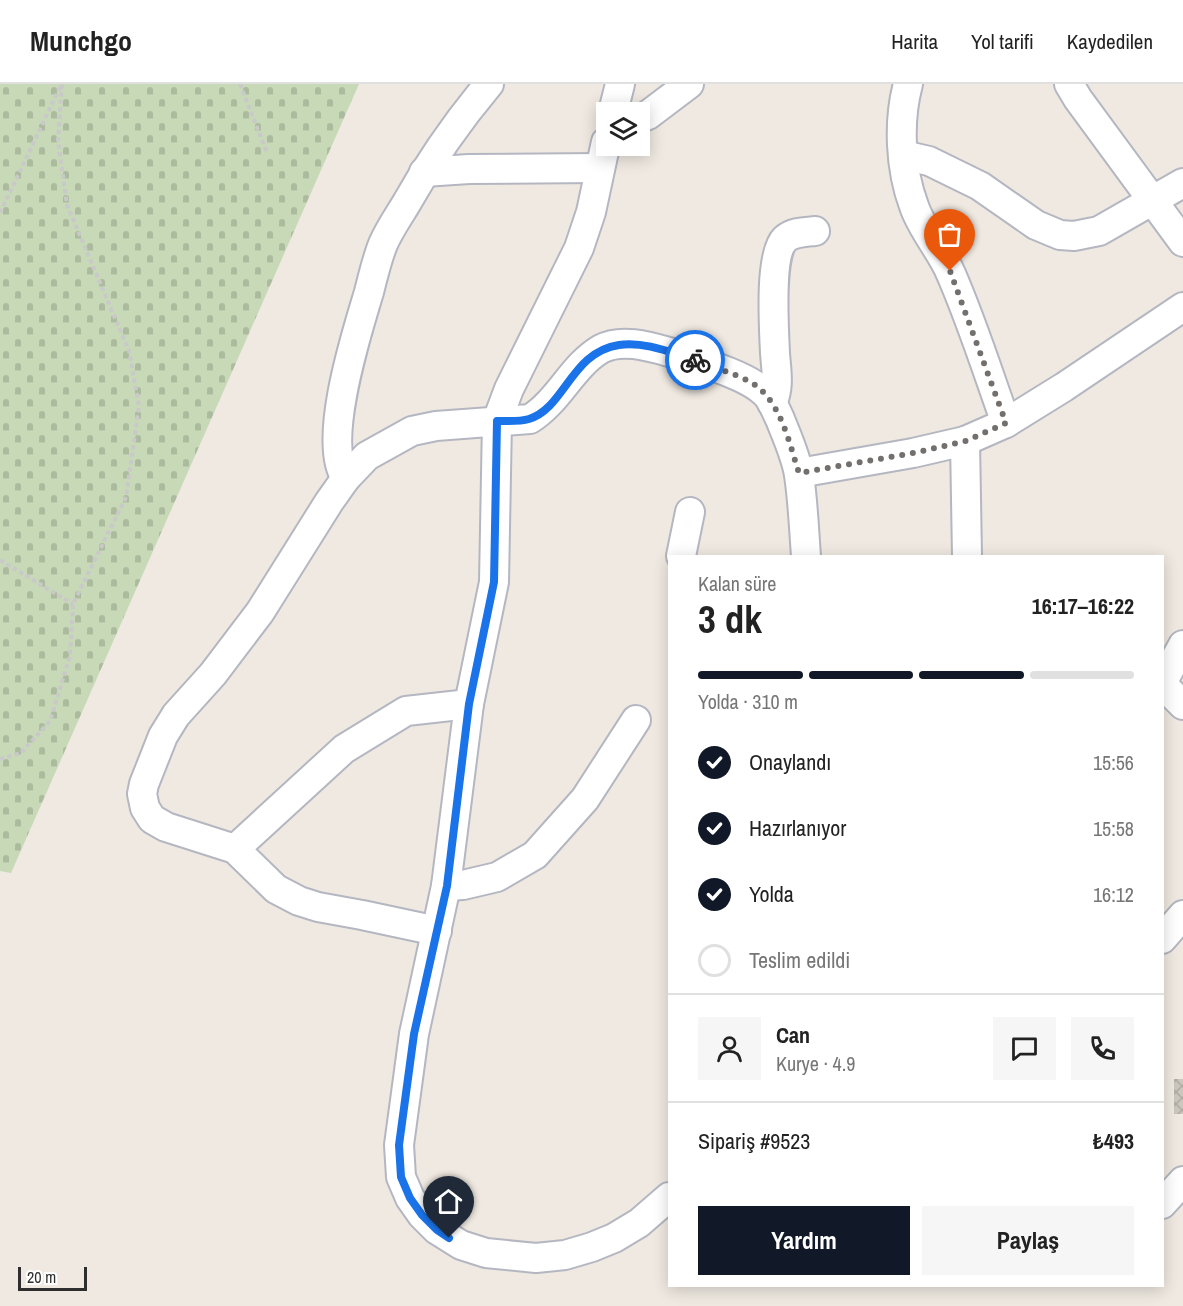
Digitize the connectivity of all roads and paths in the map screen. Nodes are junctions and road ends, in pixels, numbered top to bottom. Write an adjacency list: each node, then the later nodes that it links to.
1 (62, 84): 15 (path); 30 (path)
2 (240, 84): 8 (path)
3 (489, 84): 12 (street)
4 (689, 84): 7 (street)
5 (908, 84): 9 (street)
6 (1069, 84): 14 (street)
7 (650, 113)
8 (267, 153)
9 (903, 155): 14 (street); 21 (street)
10 (596, 156): 12 (street)
11 (603, 156): 20 (street)
12 (424, 172): 24 (street)
13 (1183, 183): 14 (street)
14 (1153, 200): 17 (street)
15 (0, 213)
16 (815, 231): 19 (street)
17 (1183, 242)
18 (1183, 307): 21 (street)
19 (772, 403): 20 (street); 23 (street)
20 (497, 421): 24 (street); 34 (street)
21 (1006, 423): 22 (street)
22 (966, 441): 23 (street); 28 (street)
23 (799, 473): 27 (street)
24 (346, 478): 38 (street)
25 (690, 513): 26 (street)
26 (681, 555)
27 (806, 555)
28 (966, 555)
29 (0, 560): 30 (path)
30 (73, 604): 37 (path)
31 (1183, 645): 32 (street)
32 (1164, 680)
33 (1164, 686): 35 (street)
34 (469, 704): 38 (street); 39 (street)
35 (1183, 705)
36 (636, 720): 39 (street)
37 (0, 759)
38 (235, 849): 41 (street)
39 (447, 886): 41 (street)
40 (1183, 915): 42 (street)
41 (437, 931): 44 (street)
42 (1164, 937)
43 (1183, 1181): 45 (street)
44 (668, 1198)
45 (1164, 1202)

